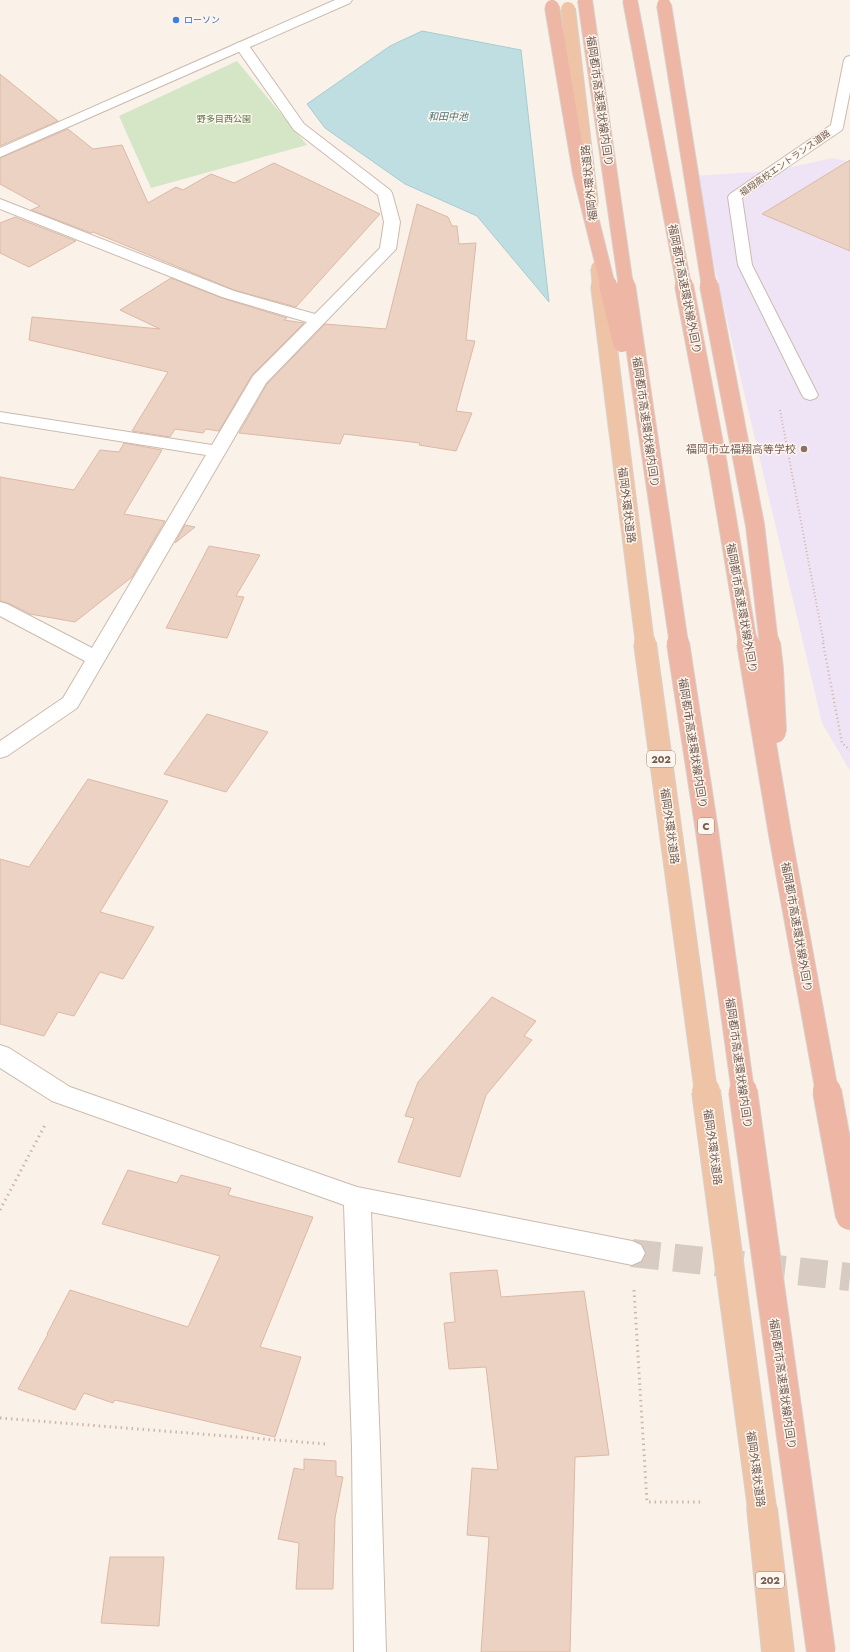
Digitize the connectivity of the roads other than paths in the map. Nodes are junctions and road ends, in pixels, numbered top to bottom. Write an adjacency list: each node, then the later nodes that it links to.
1 (346, 0): 5 (street)
2 (632, 2): 17 (highway, 福岡都市高速環状線外回り, bridge); 21 (highway, bridge)
3 (568, 4): 13 (highway, 福岡都市高速環状線内回り / C, bridge); 13 (highway, bridge); 24 (highway, 福岡外環状道路 / 202, bridge)
4 (664, 4): 17 (highway, bridge)
5 (242, 46): 7 (street); 9 (street)
6 (850, 60): 10 (lane, 福翔高校エントランス道路)
7 (0, 152)
8 (0, 204): 9 (street)
9 (318, 320): 12 (street)
10 (810, 394)
11 (0, 417): 12 (street)
12 (217, 451): 15 (street)
13 (652, 462): 25 (highway, 福岡都市高速環状線内回り / C, bridge)
14 (0, 608): 15 (street)
15 (95, 658): 16 (street)
16 (0, 751)
17 (780, 834): 20 (highway, 福岡都市高速環状線外回り, bridge)
18 (0, 1055): 19 (street)
19 (357, 1198): 22 (street); 23 (street)
20 (850, 1216)
21 (850, 1220)
22 (632, 1253)
23 (370, 1652)
24 (778, 1652)
25 (821, 1652)

